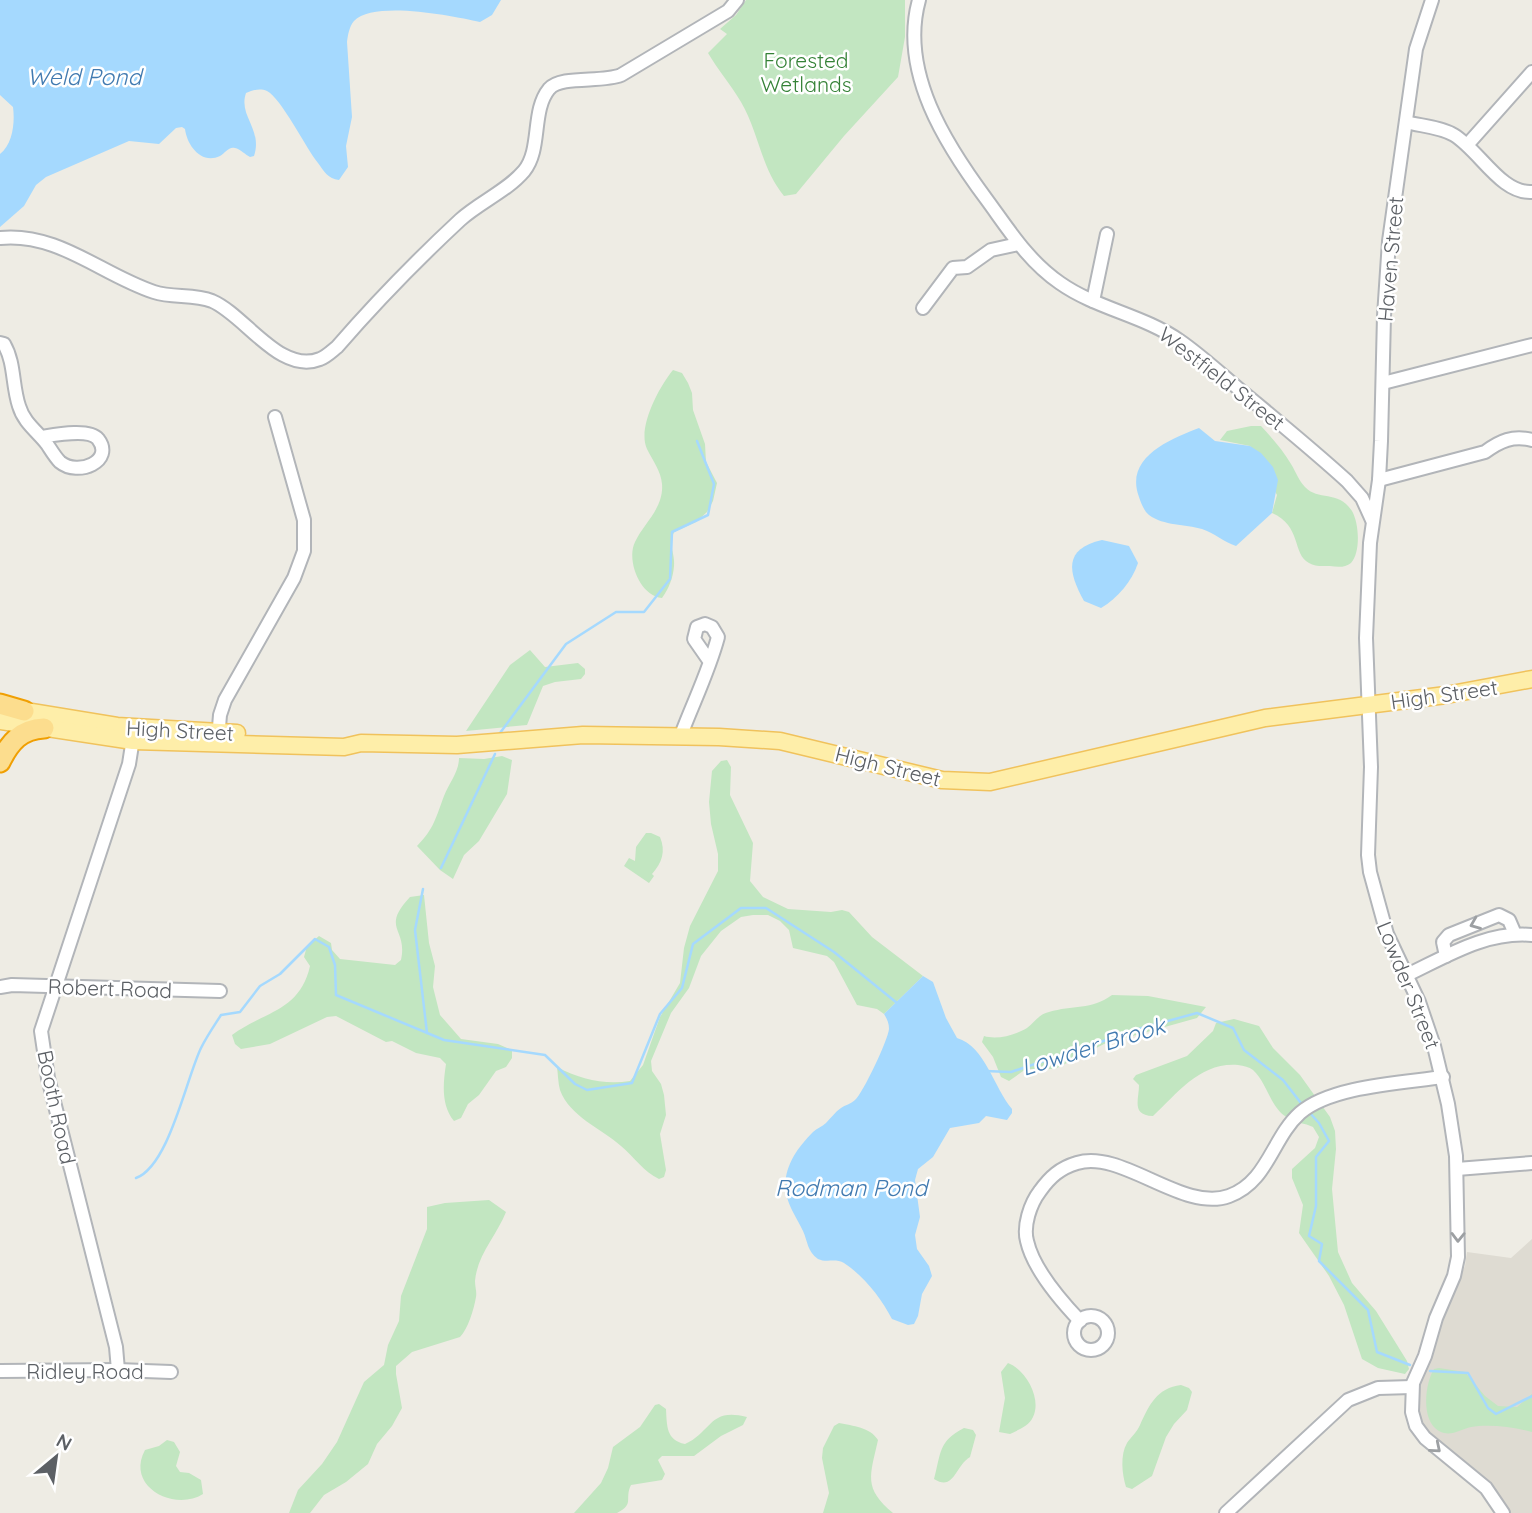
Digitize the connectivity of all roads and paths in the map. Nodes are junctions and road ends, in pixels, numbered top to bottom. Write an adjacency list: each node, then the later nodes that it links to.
1 (737, 0): 9 (street)
2 (919, 0): 10 (street, Westfield Street)
3 (1432, 0): 5 (street, Haven Street)
4 (1532, 72): 6 (street)
5 (1406, 122): 6 (street); 15 (street, Haven Street)
6 (1468, 144): 7 (street)
7 (1532, 192)
8 (1107, 234): 11 (street)
9 (0, 238)
10 (1018, 244): 11 (street, Westfield Street); 12 (street)
11 (1093, 301): 20 (street, Westfield Street)
12 (923, 307)
13 (0, 343): 17 (street)
14 (1532, 345): 15 (street)
15 (1383, 383): 19 (street, Haven Street)
16 (275, 417): 30 (street)
17 (40, 437): 17 (street)
18 (1532, 440): 19 (street)
19 (1378, 480): 20 (street, Haven Street)
20 (1372, 521): 23 (street)
21 (710, 662): 29 (street)
22 (1532, 679): 23 (main road, High Street)
23 (1369, 704): 29 (main road, High Street); 35 (street, Lowder Street)
24 (0, 706): 25 (highway)
25 (23, 711): 28 (main road, High Street)
26 (0, 721): 27 (main road, High Street)
27 (44, 728): 28 (main road, High Street); 31 (highway)
28 (134, 734): 30 (main road, High Street); 36 (street, Booth Road)
29 (681, 735): 30 (main road, High Street)
30 (218, 737)
31 (0, 761)
32 (1515, 934): 33 (street); 34 (street); 34 (street, one-way to 34)
33 (1532, 935)
34 (1446, 956): 35 (street)
35 (1407, 975): 39 (street, Lowder Street)
36 (54, 986): 37 (street, Robert Road); 38 (street, Robert Road); 43 (street, Booth Road)
37 (0, 987)
38 (220, 991)
39 (1443, 1077): 41 (street, Lowder Street); 42 (street)
40 (1532, 1163): 41 (street)
41 (1457, 1169): 46 (street, Lowder Street, one-way to 46)
42 (1080, 1321)
43 (118, 1370): 44 (street, Ridley Road); 45 (street, Ridley Road)
44 (0, 1371)
45 (171, 1372)
46 (1412, 1387): 47 (street); 48 (street, Lowder Street, one-way to 48)
47 (1226, 1513)
48 (1503, 1513)

